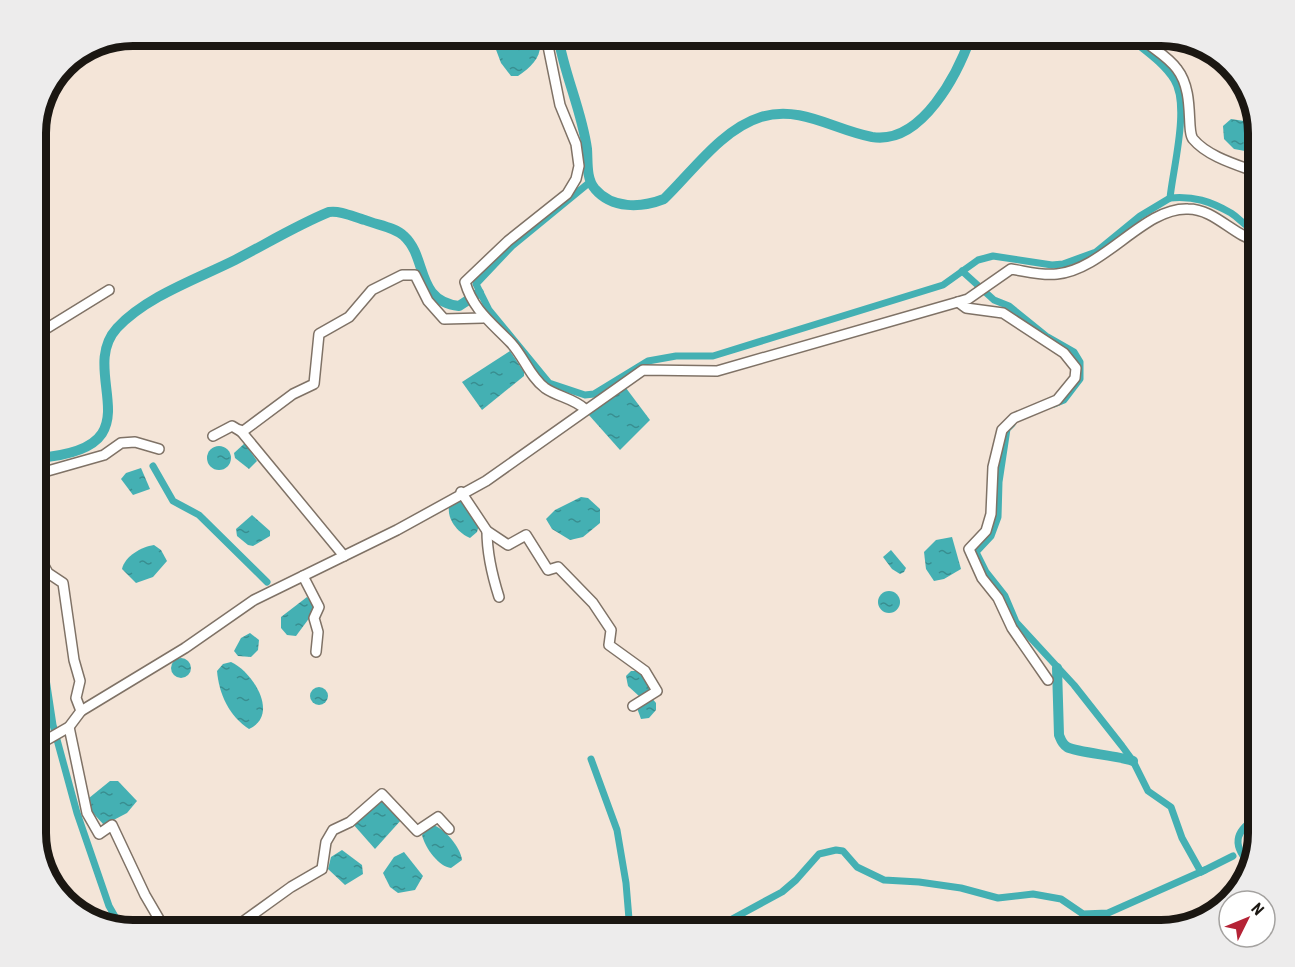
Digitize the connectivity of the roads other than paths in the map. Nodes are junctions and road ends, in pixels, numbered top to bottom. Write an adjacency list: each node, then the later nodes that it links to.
1 (548, 46): 7 (street)
2 (1151, 46): 3 (street)
3 (1248, 169)
4 (1248, 238): 6 (street)
5 (110, 290): 8 (street)
6 (958, 302): 9 (street); 21 (street)
7 (483, 318): 9 (street); 10 (street)
8 (47, 328)
9 (585, 409): 14 (street)
10 (240, 430): 11 (street); 16 (street)
11 (213, 436)
12 (159, 449): 13 (street)
13 (47, 472)
14 (461, 492): 15 (street); 16 (street)
15 (487, 531): 19 (street); 22 (street)
16 (344, 556): 18 (street)
17 (47, 571): 23 (street)
18 (303, 576): 20 (street); 23 (street)
19 (499, 597)
20 (316, 652)
21 (1048, 681)
22 (633, 705)
23 (81, 711): 24 (street)
24 (69, 728): 25 (street); 27 (street)
25 (47, 740)
26 (449, 829): 28 (street)
27 (160, 920)
28 (245, 920)

